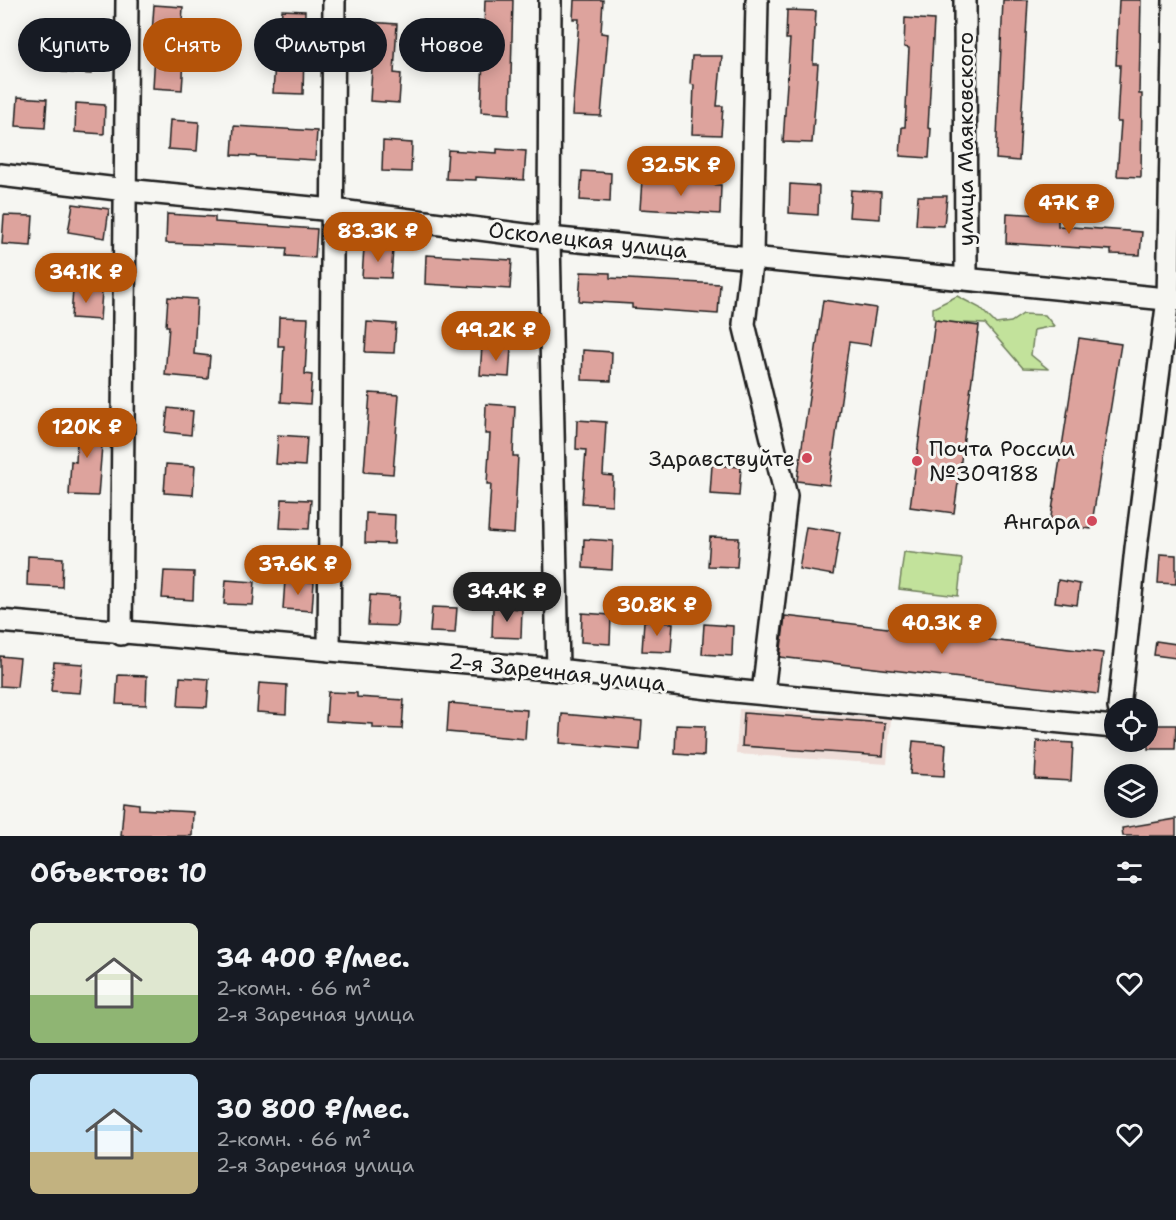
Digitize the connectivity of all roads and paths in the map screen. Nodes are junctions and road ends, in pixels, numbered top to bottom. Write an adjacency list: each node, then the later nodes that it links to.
1 (127, 0): 8 (street)
2 (334, 0): 9 (street)
3 (550, 0): 10 (street)
4 (757, 0): 11 (street)
5 (965, 0): 12 (street, улица Маяковского)
6 (1174, 0): 13 (street)
7 (0, 175): 8 (street, Осколецкая улица)
8 (126, 190): 9 (street, Осколецкая улица); 15 (street)
9 (333, 210): 10 (street, Осколецкая улица); 16 (street)
10 (549, 238): 11 (street, Осколецкая улица); 17 (street)
11 (752, 256): 12 (street, Осколецкая улица); 18 (street)
12 (966, 278): 13 (street, Осколецкая улица)
13 (1172, 300): 19 (street)
14 (0, 621): 15 (street, 2-я Заречная улица)
15 (121, 634): 16 (street, 2-я Заречная улица)
16 (329, 650): 17 (street, 2-я Заречная улица)
17 (558, 670): 18 (street, 2-я Заречная улица)
18 (763, 693): 20 (street, 2-я Заречная улица)
19 (1120, 698)
20 (1104, 726)

